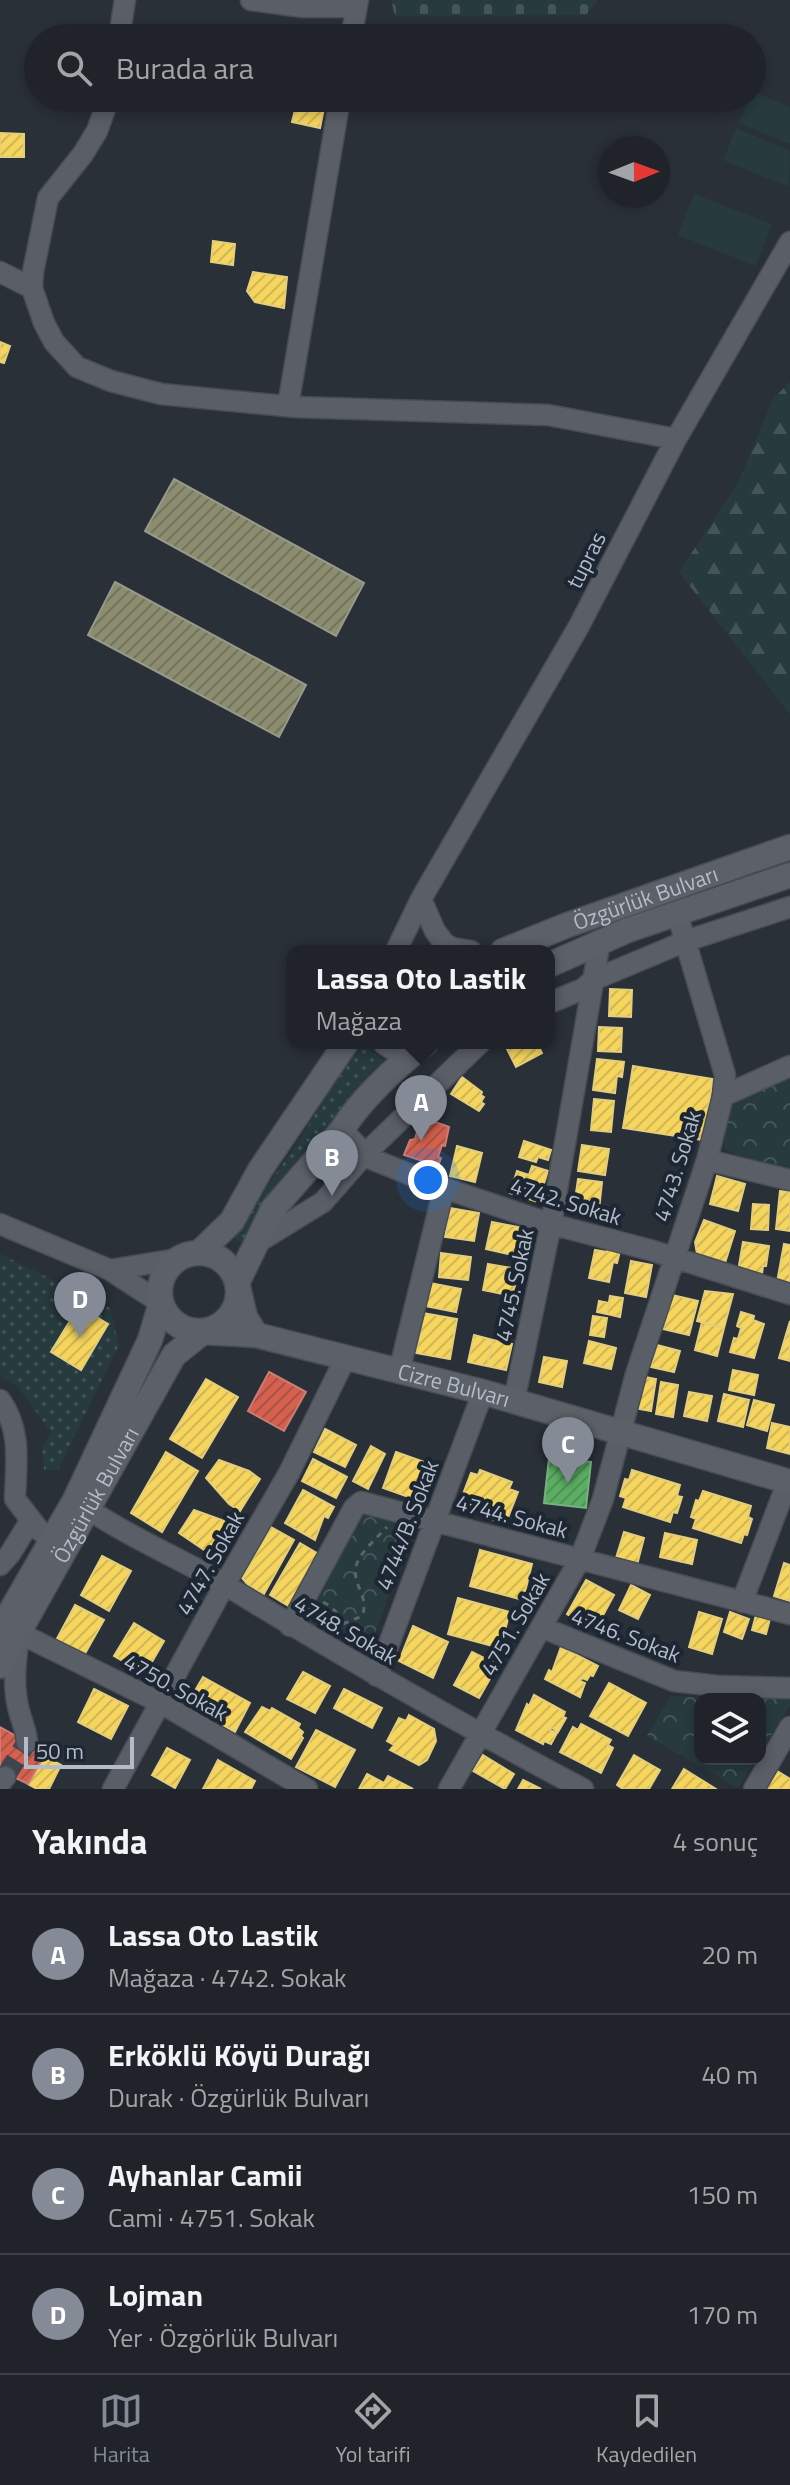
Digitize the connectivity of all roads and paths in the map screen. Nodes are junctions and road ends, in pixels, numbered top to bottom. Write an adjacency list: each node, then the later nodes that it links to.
1 (125, 0): 4 (street)
2 (251, 0): 3 (street)
3 (357, 3): 5 (street)
4 (121, 24)
5 (353, 24)
6 (104, 112): 10 (street)
7 (338, 112): 11 (street)
8 (790, 242): 12 (street, tupras)
9 (0, 272): 10 (street)
10 (32, 288): 11 (street)
11 (288, 406): 12 (street)
12 (676, 439): 15 (street, tupras)
13 (790, 847): 22 (main road, Özgürlük Bulvarı)
14 (790, 875): 17 (main road, Özgürlük Bulvarı)
15 (421, 899): 20 (street, tupras); 21 (street)
16 (790, 907): 18 (street)
17 (677, 913): 18 (street, 4743. Sokak); 19 (main road, Özgürlük Bulvarı)
18 (686, 941): 24 (street); 30 (street, 4743. Sokak)
19 (597, 942): 23 (main road, Özgürlük Bulvarı); 24 (street, 4745. Sokak)
20 (399, 945)
21 (450, 945)
22 (518, 945)
23 (555, 962)
24 (593, 980): 25 (street); 37 (street, 4745. Sokak)
25 (555, 1001)
26 (342, 1049): 39 (main road)
27 (420, 1049): 31 (main road)
28 (474, 1049): 32 (street)
29 (790, 1066): 30 (street)
30 (723, 1096): 33 (street, 4743. Sokak)
31 (342, 1130): 32 (street, 4742. Sokak); 38 (main road)
32 (365, 1154): 35 (street, 4742. Sokak); 38 (street)
33 (707, 1160): 34 (street); 40 (street, 4743. Sokak)
34 (790, 1180)
35 (444, 1188): 37 (street, 4742. Sokak); 48 (street)
36 (0, 1224): 41 (street)
37 (551, 1224): 40 (street, 4742. Sokak); 51 (street, 4745. Sokak)
38 (255, 1244): 42 (main road)
39 (189, 1256): 41 (street); 42 (main road); 44 (main road)
40 (673, 1258): 43 (street, 4742. Sokak); 52 (street, 4743. Sokak)
41 (110, 1270): 44 (street)
42 (237, 1283): 45 (main road); 46 (main road)
43 (790, 1294)
44 (161, 1303): 45 (main road); 58 (main road)
45 (203, 1332): 46 (main road, Cizre Bulvarı); 54 (main road, Özgürlük Bulvarı)
46 (256, 1335): 47 (main road, Cizre Bulvarı)
47 (345, 1359): 48 (main road, Cizre Bulvarı); 61 (street, 4747. Sokak)
48 (399, 1372): 49 (main road, Cizre Bulvarı)
49 (483, 1392): 51 (main road, Cizre Bulvarı); 57 (street, 4744/B. Sokak)
50 (0, 1400): 56 (street)
51 (514, 1401): 52 (main road, Cizre Bulvarı)
52 (622, 1431): 53 (main road, Cizre Bulvarı); 59 (street, 4751. Sokak)
53 (789, 1481): 63 (street)
54 (88, 1509): 61 (street, 4748. Sokak); 68 (main road, Özgürlük Bulvarı)
55 (403, 1511): 57 (street, 4744. Sokak); 62 (street, 4744. Sokak); 65 (path)
56 (31, 1520): 58 (street); 60 (street)
57 (435, 1520): 59 (street, 4744. Sokak); 72 (street, 4744/B. Sokak)
58 (53, 1540): 68 (main road)
59 (580, 1559): 63 (street, 4744. Sokak); 67 (street, 4751. Sokak)
60 (0, 1565)
61 (225, 1584): 66 (street, 4748. Sokak); 74 (street, 4747. Sokak)
62 (304, 1600): 65 (path); 66 (street, 4744. Sokak)
63 (742, 1602): 64 (street, 4744. Sokak)
64 (790, 1614)
65 (343, 1624): 69 (path); 70 (path)
66 (290, 1626): 70 (street, 4748. Sokak)
67 (541, 1627): 73 (street, 4746. Sokak); 76 (street, 4751. Sokak)
68 (10, 1631): 71 (main road, Özgürlük Bulvarı); 74 (street, 4750. Sokak); 77 (street)
69 (369, 1639)
70 (329, 1648): 72 (street, 4748. Sokak)
71 (0, 1666)
72 (377, 1676): 76 (street, 4748. Sokak)
73 (790, 1688)
74 (161, 1703): 78 (street, 4750. Sokak); 79 (street, 4747. Sokak)
75 (790, 1727): 82 (street)
76 (480, 1735): 80 (street, 4751. Sokak); 81 (street, 4748. Sokak)
77 (27, 1742)
78 (294, 1786)
79 (113, 1789)
80 (449, 1789)
81 (583, 1789)
82 (754, 1789)

